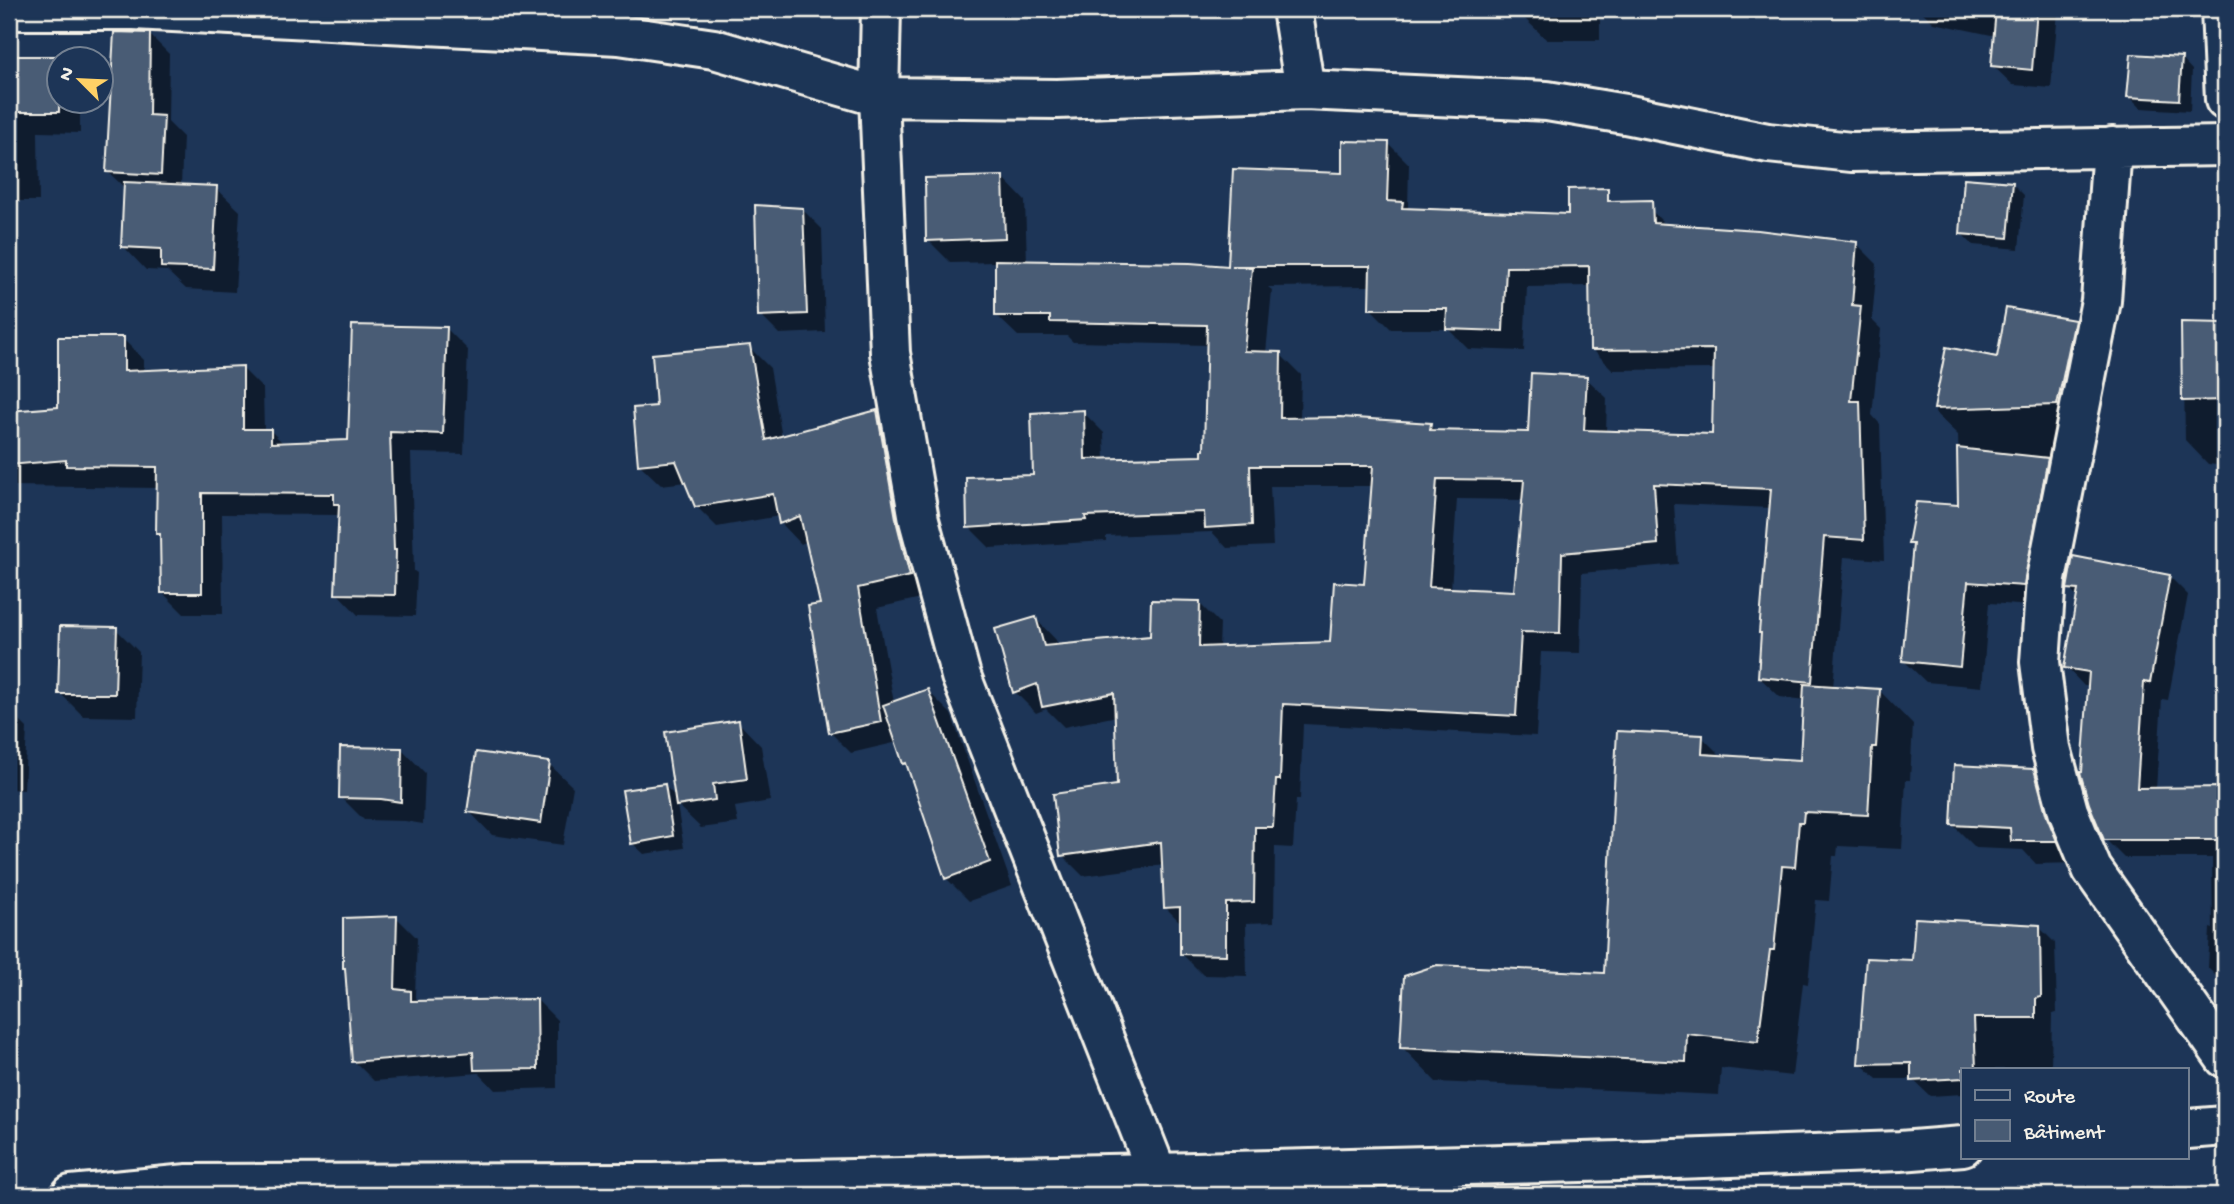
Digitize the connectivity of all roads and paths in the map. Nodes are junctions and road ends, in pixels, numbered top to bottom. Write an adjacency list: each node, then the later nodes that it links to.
1 (881, 9): 6 (street)
2 (1292, 9): 5 (street)
3 (2221, 9): 7 (street)
4 (9, 10): 6 (street)
5 (1305, 90): 6 (street); 9 (street)
6 (879, 97): 14 (street)
7 (2225, 100)
8 (2225, 146): 9 (street)
9 (2112, 147): 10 (street)
10 (2225, 1058)
11 (2225, 1126): 12 (street)
12 (2188, 1129)
13 (1961, 1146): 14 (street)
14 (1157, 1173): 15 (street)
15 (71, 1195)

